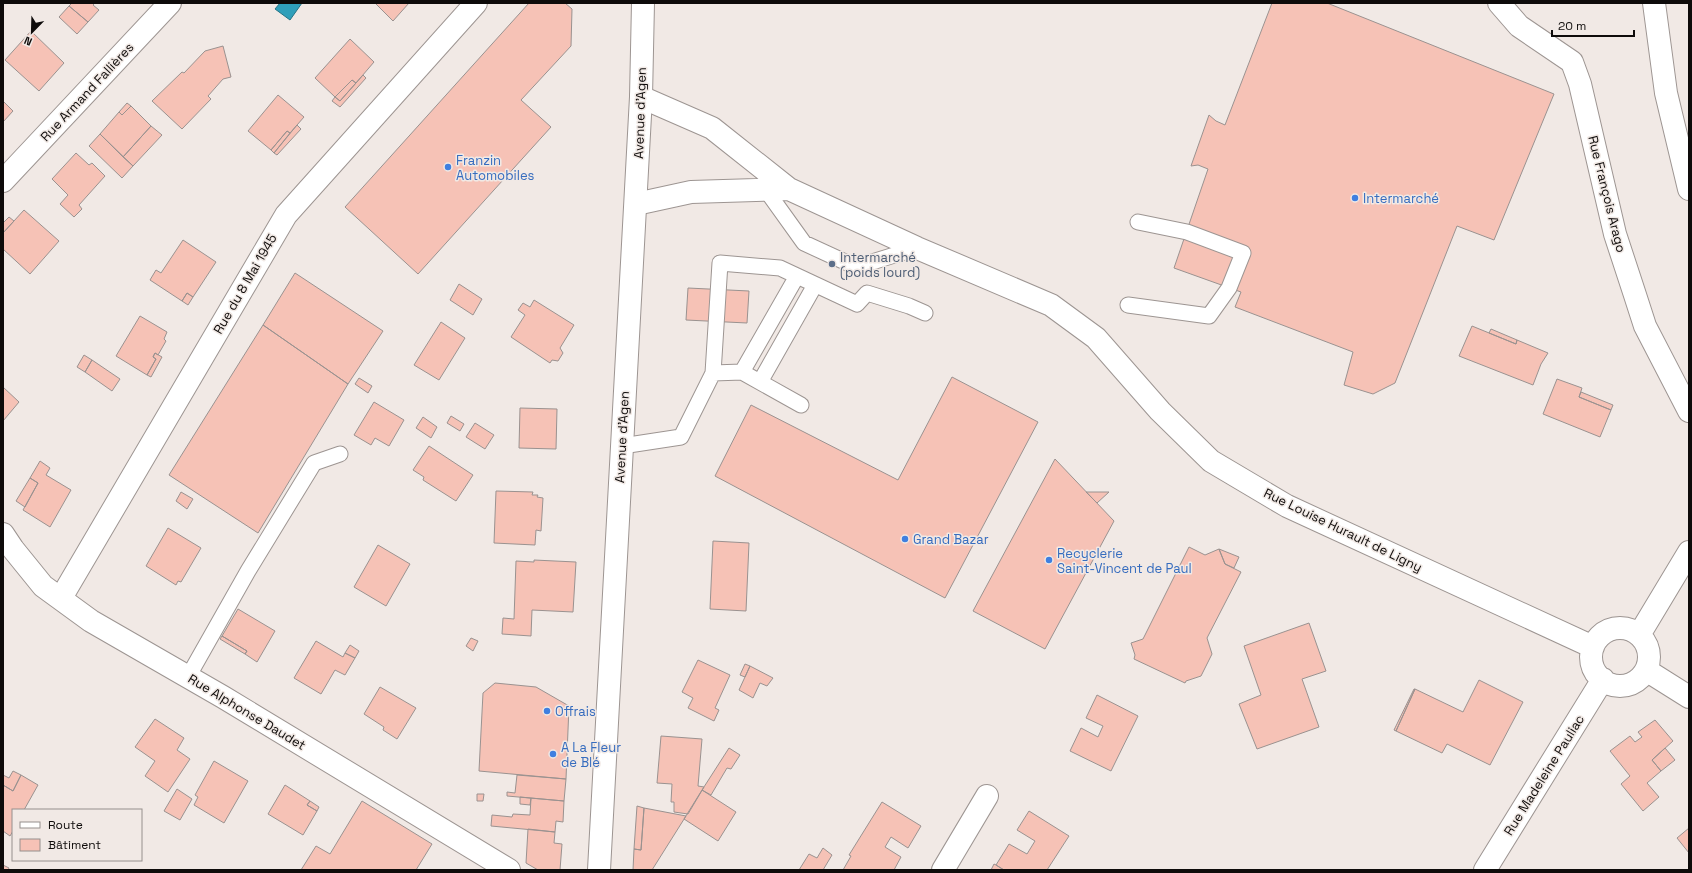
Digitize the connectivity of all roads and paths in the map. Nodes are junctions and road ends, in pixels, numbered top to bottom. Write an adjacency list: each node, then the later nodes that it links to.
1 (170, 3): 7 (street, Rue Armand Fallières)
2 (476, 3): 27 (street, Rue du 8 Mai 1945)
3 (643, 3): 6 (street, Avenue d'Agen)
4 (1499, 3): 22 (street, Rue François Arago)
5 (1654, 3): 9 (street)
6 (641, 97): 8 (street, Rue Louise Hurault de Ligny); 11 (street, Avenue d'Agen)
7 (3, 181)
8 (789, 189): 10 (street, Rue Louise Hurault de Ligny); 13 (street, Rue Louise Hurault de Ligny)
9 (1689, 189)
10 (766, 190): 11 (street, Rue Louise Hurault de Ligny); 13 (lane)
11 (636, 204): 23 (street, Avenue d'Agen)
12 (1138, 222): 16 (lane)
13 (917, 248): 29 (street, Rue Louise Hurault de Ligny)
14 (797, 276): 15 (lane); 18 (lane); 19 (lane)
15 (815, 284): 17 (lane); 20 (lane)
16 (1128, 305)
17 (925, 313)
18 (742, 372): 19 (lane); 20 (lane)
19 (713, 373): 23 (lane)
20 (760, 382): 21 (lane)
21 (801, 405)
22 (1689, 411)
23 (622, 446): 36 (street, Avenue d'Agen)
24 (340, 454): 31 (lane)
25 (3, 534): 27 (street, Rue Alphonse Daudet)
26 (1689, 552): 28 (street)
27 (61, 598): 31 (street, Rue Alphonse Daudet)
28 (1639, 635): 29 (street); 30 (street)
29 (1593, 647): 32 (street)
30 (1646, 670): 32 (street); 33 (street)
31 (188, 677): 35 (street, Rue Alphonse Daudet)
32 (1603, 680): 38 (street, Rue Madeleine Pauliac)
33 (1689, 697)
34 (987, 796): 37 (street)
35 (509, 870)
36 (599, 870)
37 (943, 870)
38 (1485, 870)

